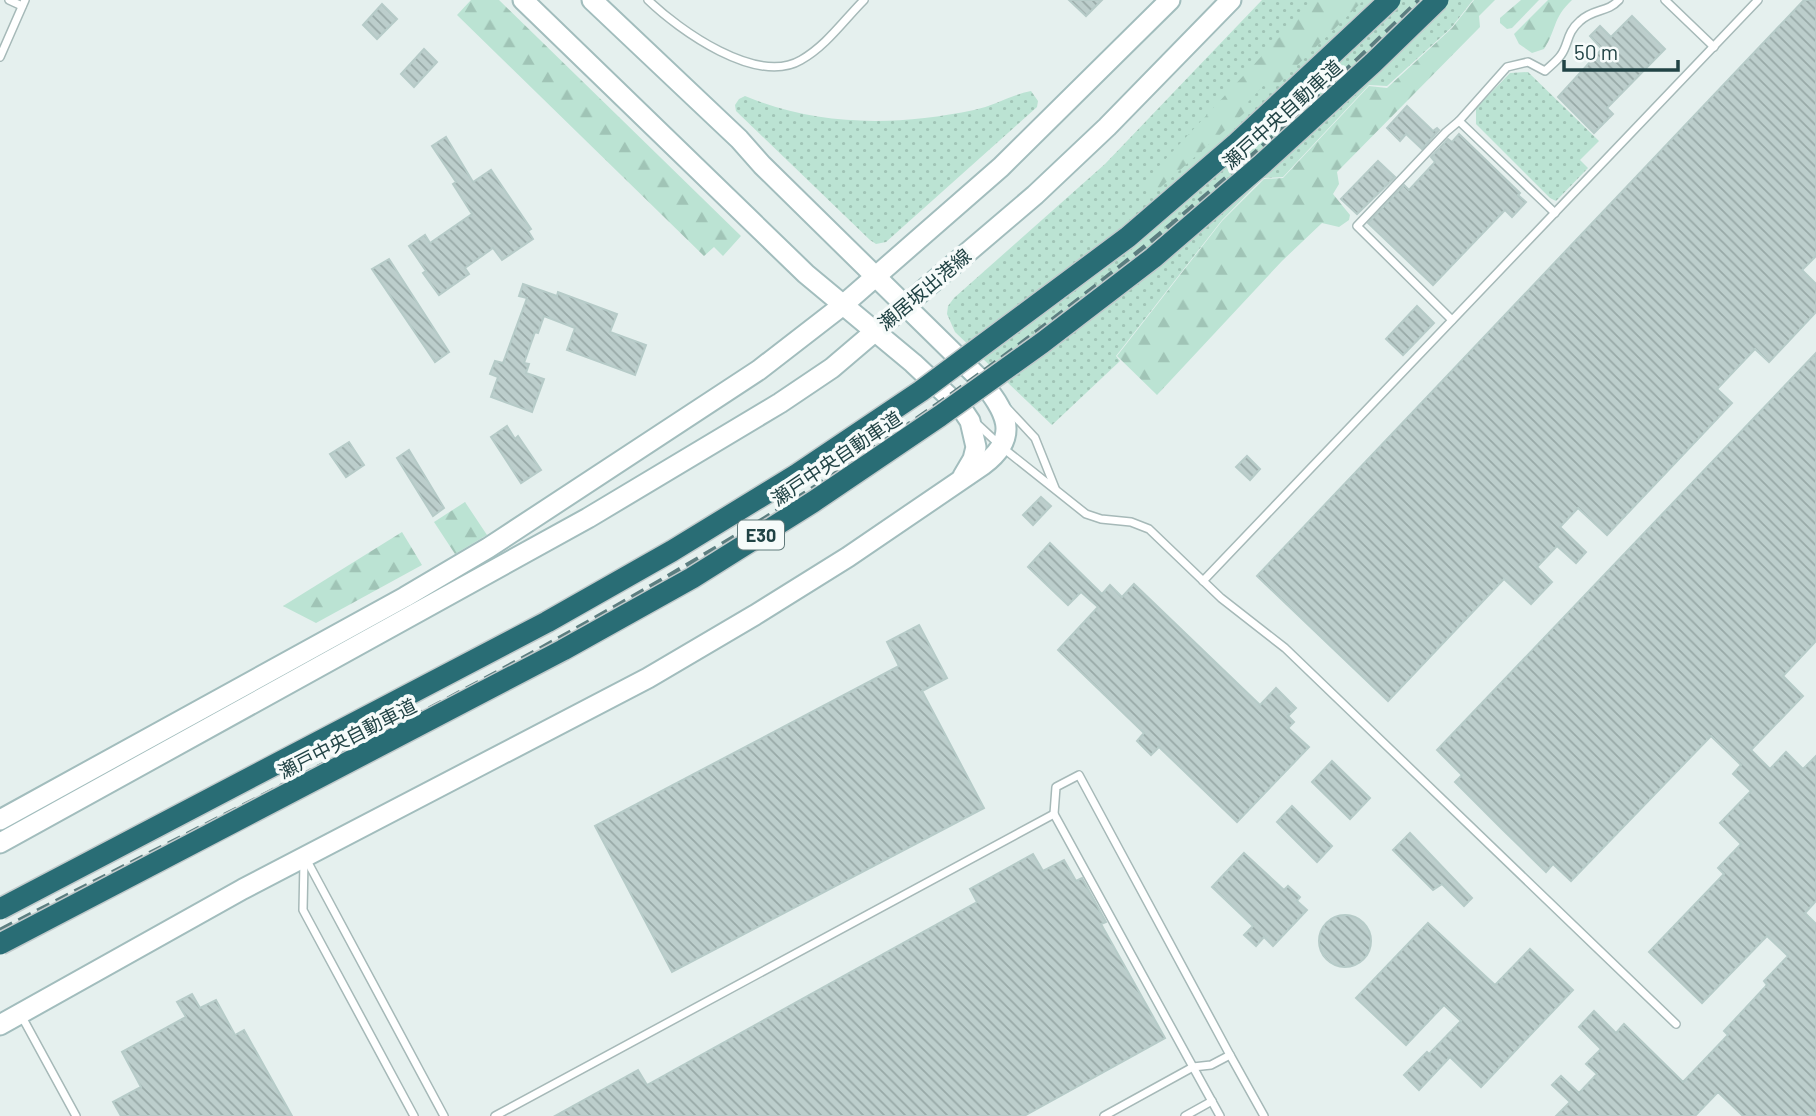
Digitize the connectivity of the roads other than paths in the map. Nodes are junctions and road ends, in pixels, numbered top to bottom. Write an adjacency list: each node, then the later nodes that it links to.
1 (9, 0): 13 (lane)
2 (523, 0): 19 (street, 瀬居坂出港線)
3 (592, 0): 18 (street, 瀬居坂出港線)
4 (648, 0): 5 (lane)
5 (864, 0)
6 (1170, 0): 18 (street, 瀬居坂出港線)
7 (1231, 0): 20 (street, 瀬居坂出港線)
8 (1390, 0): 33 (highway, 瀬戸中央自動車道 / E30, bridge)
9 (1438, 0): 34 (highway, 瀬戸中央自動車道 / E30, bridge)
10 (1619, 0): 16 (lane)
11 (1665, 0): 14 (lane)
12 (1758, 0): 14 (lane)
13 (23, 3): 15 (lane)
14 (1714, 47): 17 (lane)
15 (0, 57)
16 (1459, 121): 17 (lane); 21 (lane)
17 (1555, 213): 21 (lane)
18 (876, 277): 19 (street); 20 (street)
19 (843, 305): 22 (street, 瀬居坂出港線); 30 (street)
20 (905, 306): 22 (street, 瀬居坂出港線); 23 (street)
21 (1452, 320): 28 (lane)
22 (875, 332): 24 (street); 31 (street)
23 (980, 379): 25 (street); 27 (lane)
24 (962, 409): 25 (lane); 26 (street)
25 (1003, 448): 26 (street); 27 (lane)
26 (958, 482): 32 (street)
27 (1055, 489): 28 (lane)
28 (1203, 581): 36 (lane)
29 (1054, 814): 38 (lane); 39 (lane); 44 (lane)
30 (0, 820)
31 (0, 844)
32 (304, 857): 35 (street); 42 (lane); 43 (lane)
33 (0, 909)
34 (0, 944)
35 (20, 1014): 37 (street); 41 (lane)
36 (1676, 1024)
37 (0, 1025)
38 (1230, 1055): 39 (lane); 48 (lane)
39 (1193, 1067): 40 (lane); 45 (lane)
40 (1212, 1101): 46 (lane); 47 (lane)
41 (76, 1116)
42 (414, 1116)
43 (444, 1116)
44 (495, 1116)
45 (1104, 1116)
46 (1185, 1116)
47 (1220, 1116)
48 (1264, 1116)

